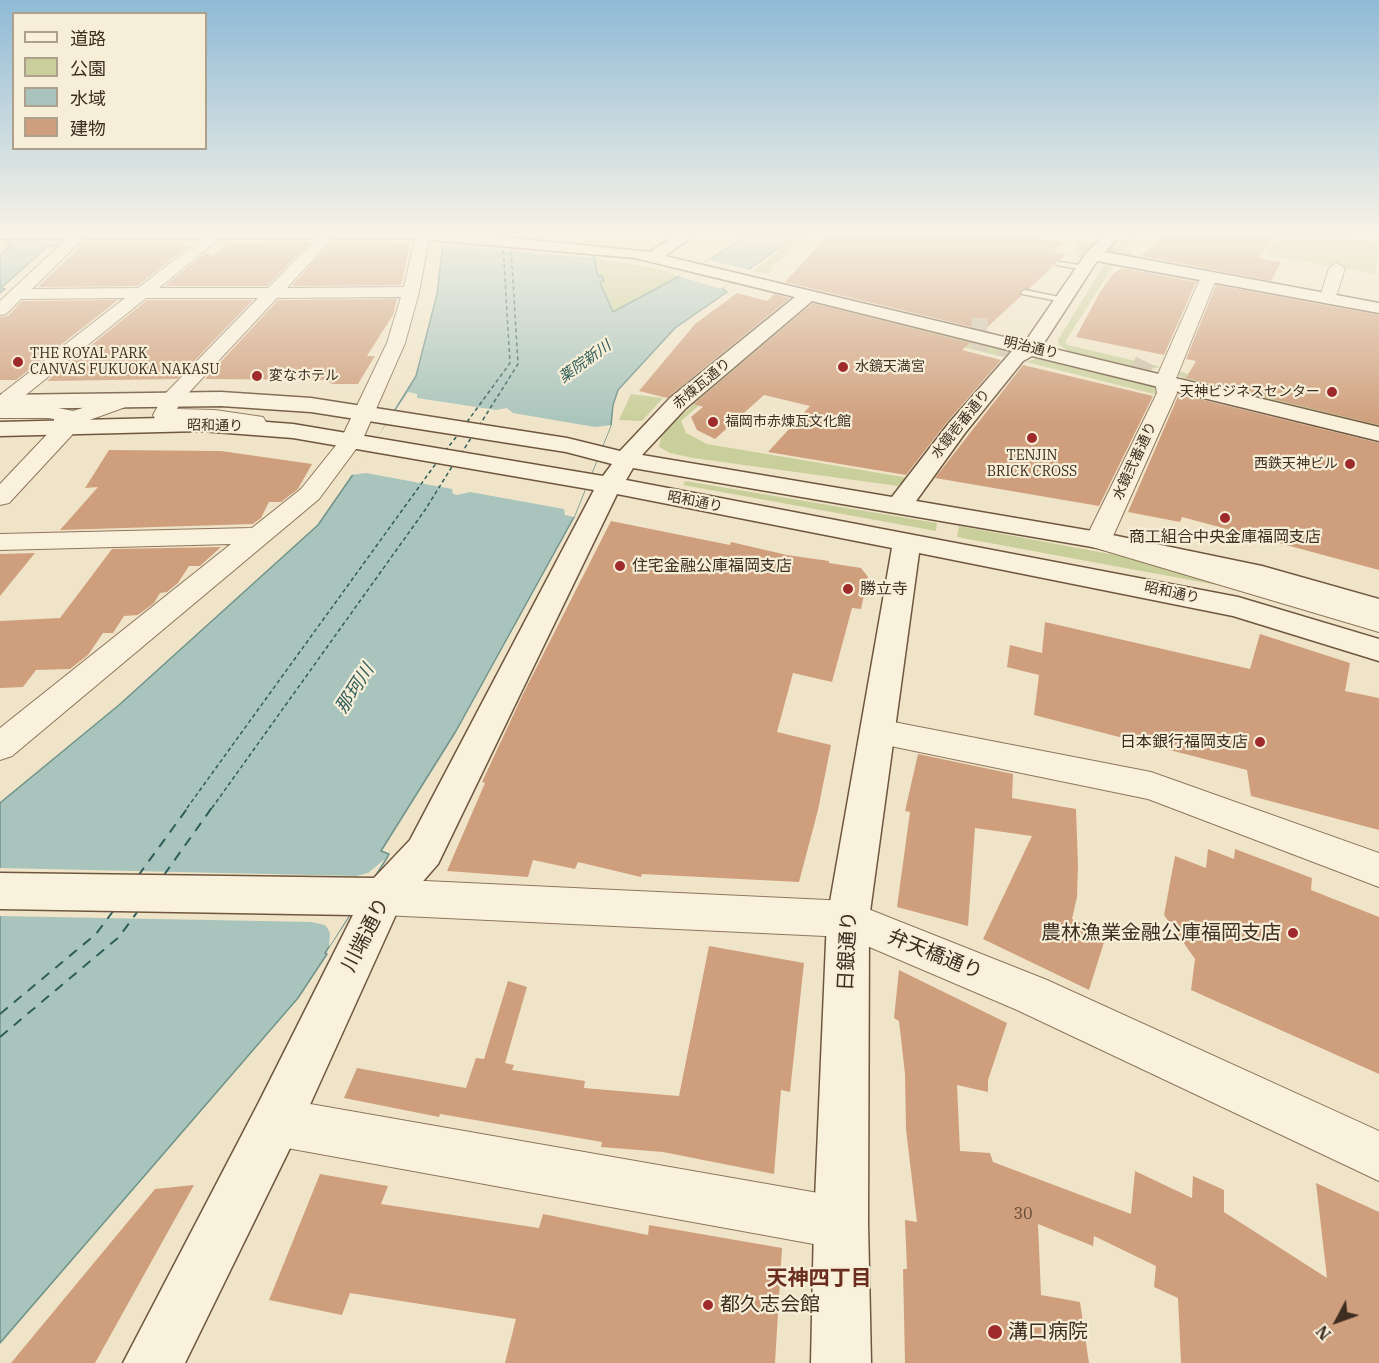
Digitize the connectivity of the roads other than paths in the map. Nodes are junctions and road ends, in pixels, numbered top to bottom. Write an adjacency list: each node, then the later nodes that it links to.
1 (808, 296): 25 (street, 赤煉瓦通り)
2 (16, 297): 13 (street)
3 (139, 297): 18 (street)
4 (268, 297): 16 (street)
5 (410, 297): 19 (street)
6 (811, 297): 14 (street, 明治通り)
7 (1047, 297): 11 (lane)
8 (1066, 297): 11 (street, 水鏡壱番通り)
9 (1200, 297): 15 (street, 水鏡弐番通り)
10 (1318, 297): 12 (street)
11 (1064, 300): 14 (street, 水鏡壱番通り)
12 (1379, 308)
13 (0, 310)
14 (1031, 348): 15 (street, 明治通り); 27 (street, 水鏡壱番通り)
15 (1165, 381): 23 (street, 明治通り); 29 (street, 水鏡弐番通り)
16 (171, 399): 17 (street, 昭和通り); 19 (street, 昭和通り); 21 (street)
17 (124, 400): 18 (street, 昭和通り); 20 (street)
18 (1, 406): 20 (street)
19 (365, 413): 24 (street); 25 (street, 昭和通り)
20 (65, 427): 21 (street, 昭和通り); 22 (street, 昭和通り); 26 (street)
21 (251, 427): 24 (street, 昭和通り)
22 (0, 429)
23 (1379, 434)
24 (362, 442): 25 (street, 昭和通り); 28 (street)
25 (606, 470): 27 (street, 昭和通り); 27 (street, 昭和通り); 38 (street, 川端通り)
26 (0, 498)
27 (903, 525): 29 (street, 昭和通り); 33 (street, 昭和通り); 34 (street, 日銀通り)
28 (259, 536): 30 (street); 35 (street)
29 (1098, 540): 31 (street, 昭和通り); 32 (street)
30 (0, 542)
31 (1379, 609)
32 (1379, 622)
33 (1379, 650)
34 (878, 732): 36 (street); 39 (street, 日銀通り)
35 (0, 747)
36 (1379, 870)
37 (0, 891): 38 (street)
38 (372, 897): 39 (street, 弁天橋通り); 40 (street, 川端通り)
39 (848, 919): 41 (street, 弁天橋通り); 42 (street, 日銀通り)
40 (276, 1122): 42 (street); 43 (street, 川端通り)
41 (1379, 1156)
42 (841, 1223): 44 (street, 日銀通り)
43 (153, 1363)
44 (841, 1363)

